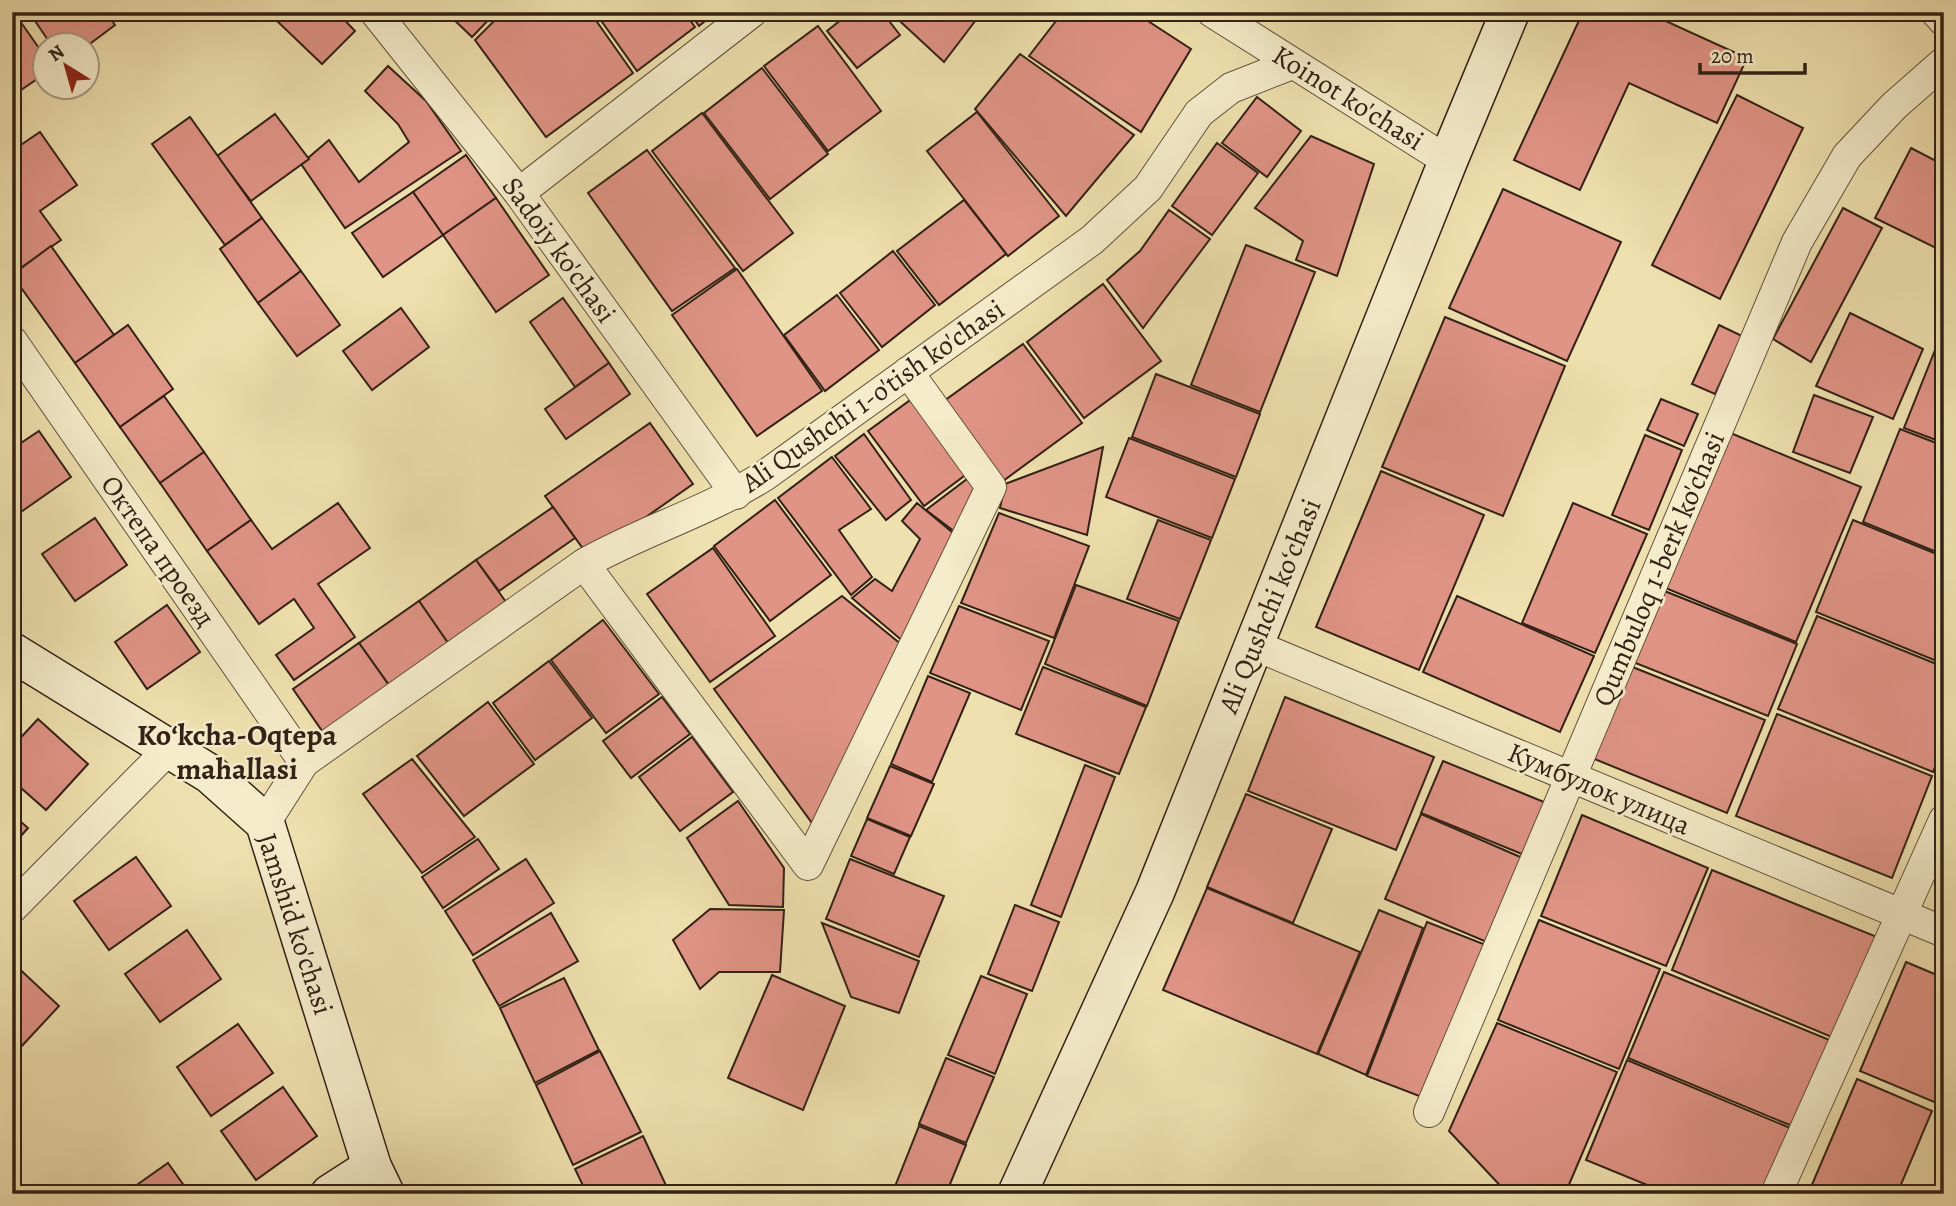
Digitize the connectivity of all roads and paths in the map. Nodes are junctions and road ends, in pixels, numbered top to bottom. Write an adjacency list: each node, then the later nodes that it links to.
1 (375, 12): 10 (street, Sadoiy ko'chasi)
2 (752, 12): 10 (street)
3 (1212, 12): 8 (street, Koinot ko'chasi)
4 (1510, 12): 9 (main road, Ali Qushchi koʻchasi)
5 (1936, 12): 6 (street)
6 (1944, 20)
7 (1944, 62): 19 (street, Qumbuloq 1-berk ko'chasi)
8 (1292, 64): 9 (street, Koinot ko'chasi); 12 (street, Ali Qushchi 1-o'tish ko'chasi)
9 (1448, 161): 15 (main road, Ali Qushchi koʻchasi)
10 (519, 193): 13 (street, Sadoiy ko'chasi)
11 (12, 341): 18 (street, Октепа проезд)
12 (908, 372): 13 (street, Ali Qushchi 1-o'tish ko'chasi); 14 (street)
13 (736, 494): 14 (street, Ali Qushchi 1-o'tish ko'chasi)
14 (583, 564): 18 (street, Ali Qushchi 1-o'tish ko'chasi)
15 (1254, 645): 19 (street, Кумбулок улица); 28 (main road, Ali Qushchi koʻchasi)
16 (12, 652): 17 (main road, Jamshid ko'chasi)
17 (169, 749): 21 (main road, Jamshid ko'chasi); 22 (street)
18 (304, 761): 21 (street, Ali Qushchi 1-o'tish ko'chasi)
19 (1571, 777): 23 (street, Кумбулок улица); 25 (street, Qumbuloq 1-berk ko'chasi)
20 (1944, 820): 23 (street)
21 (265, 823): 26 (main road, Jamshid ko'chasi)
22 (12, 908)
23 (1903, 915): 24 (street, Кумбулок улица); 29 (street)
24 (1944, 932)
25 (1429, 1112)
26 (378, 1180): 27 (main road)
27 (330, 1194)
28 (1017, 1194)
29 (1776, 1194)

